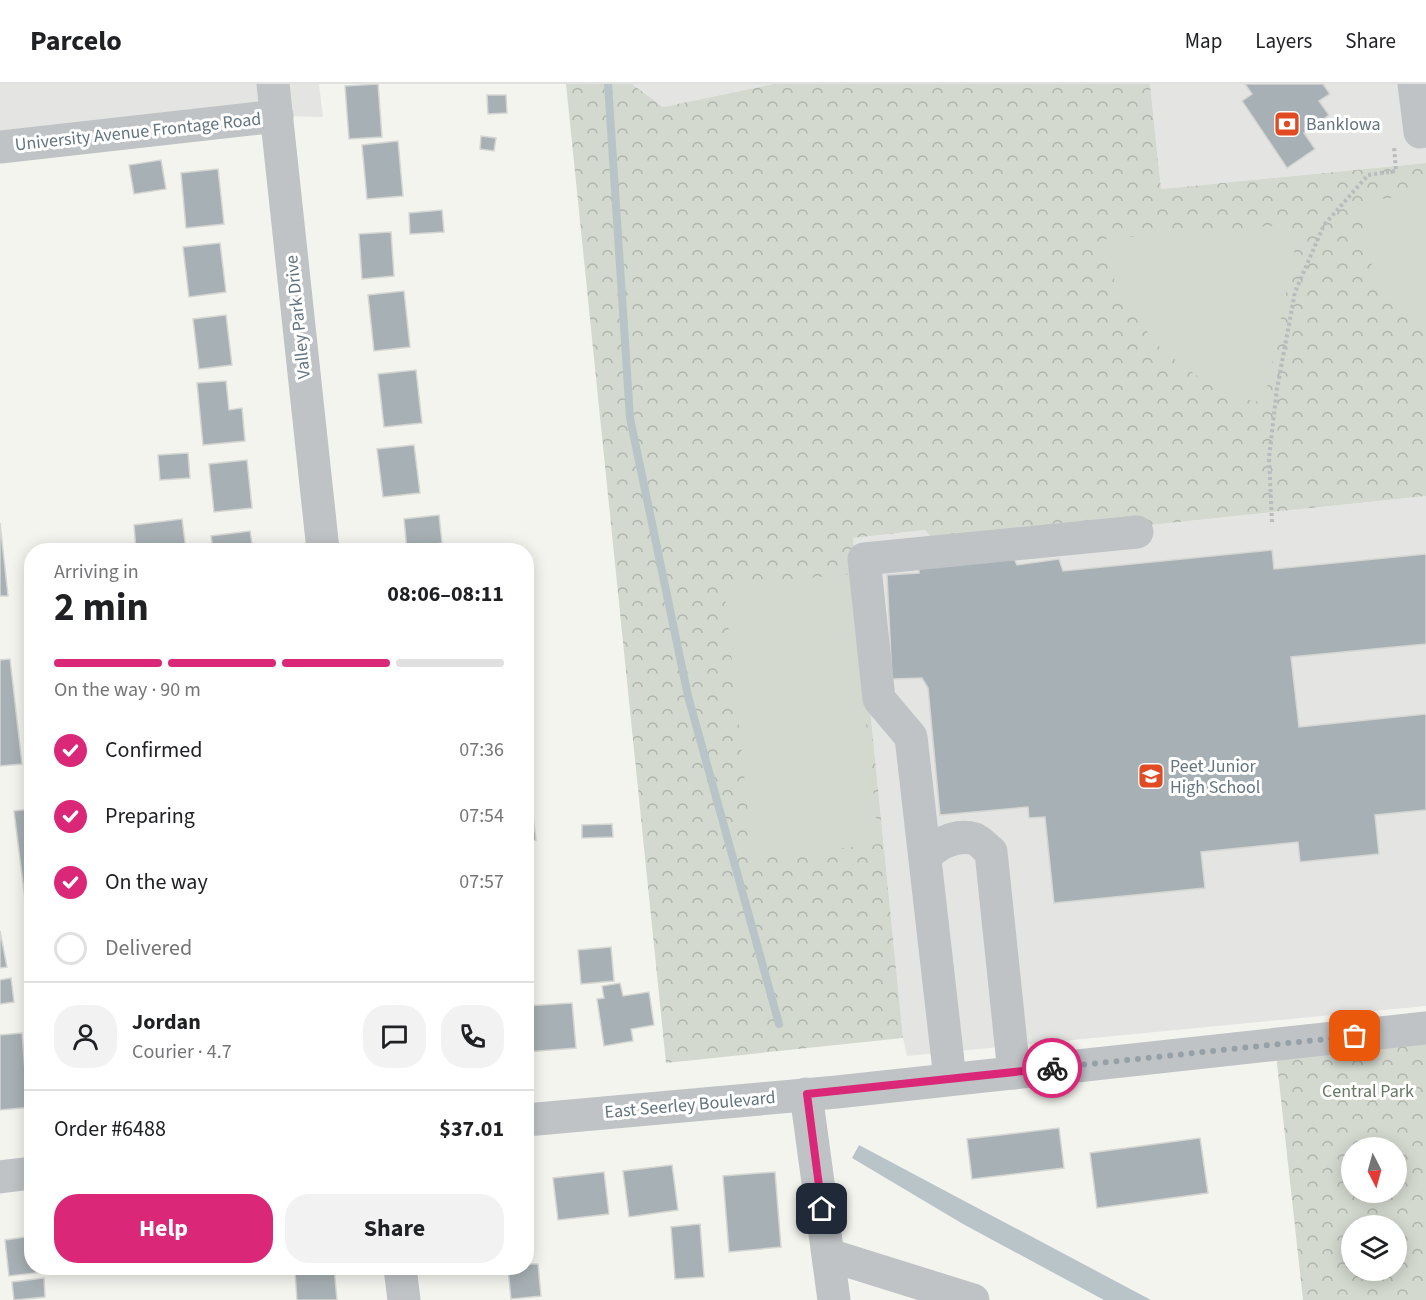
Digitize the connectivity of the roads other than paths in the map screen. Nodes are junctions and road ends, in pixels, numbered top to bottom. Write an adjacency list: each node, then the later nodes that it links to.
1 (273, 84): 3 (street, Valley Park Drive)
2 (1414, 84): 4 (street)
3 (277, 116): 5 (street, University Avenue Frontage Road); 7 (street, Valley Park Drive)
4 (1426, 131)
5 (0, 147)
6 (1137, 532): 8 (street)
7 (322, 543)
8 (925, 856): 10 (street); 11 (street)
9 (1426, 1028): 10 (street, East Seerley Boulevard)
10 (1014, 1072): 11 (street, East Seerley Boulevard)
11 (950, 1079): 12 (street, East Seerley Boulevard)
12 (807, 1094): 13 (street, East Seerley Boulevard); 16 (street)
13 (534, 1119)
14 (24, 1174): 15 (street)
15 (0, 1177)
16 (829, 1255): 19 (street); 20 (street)
17 (401, 1275): 18 (street)
18 (404, 1300)
19 (834, 1300)
20 (973, 1300)

